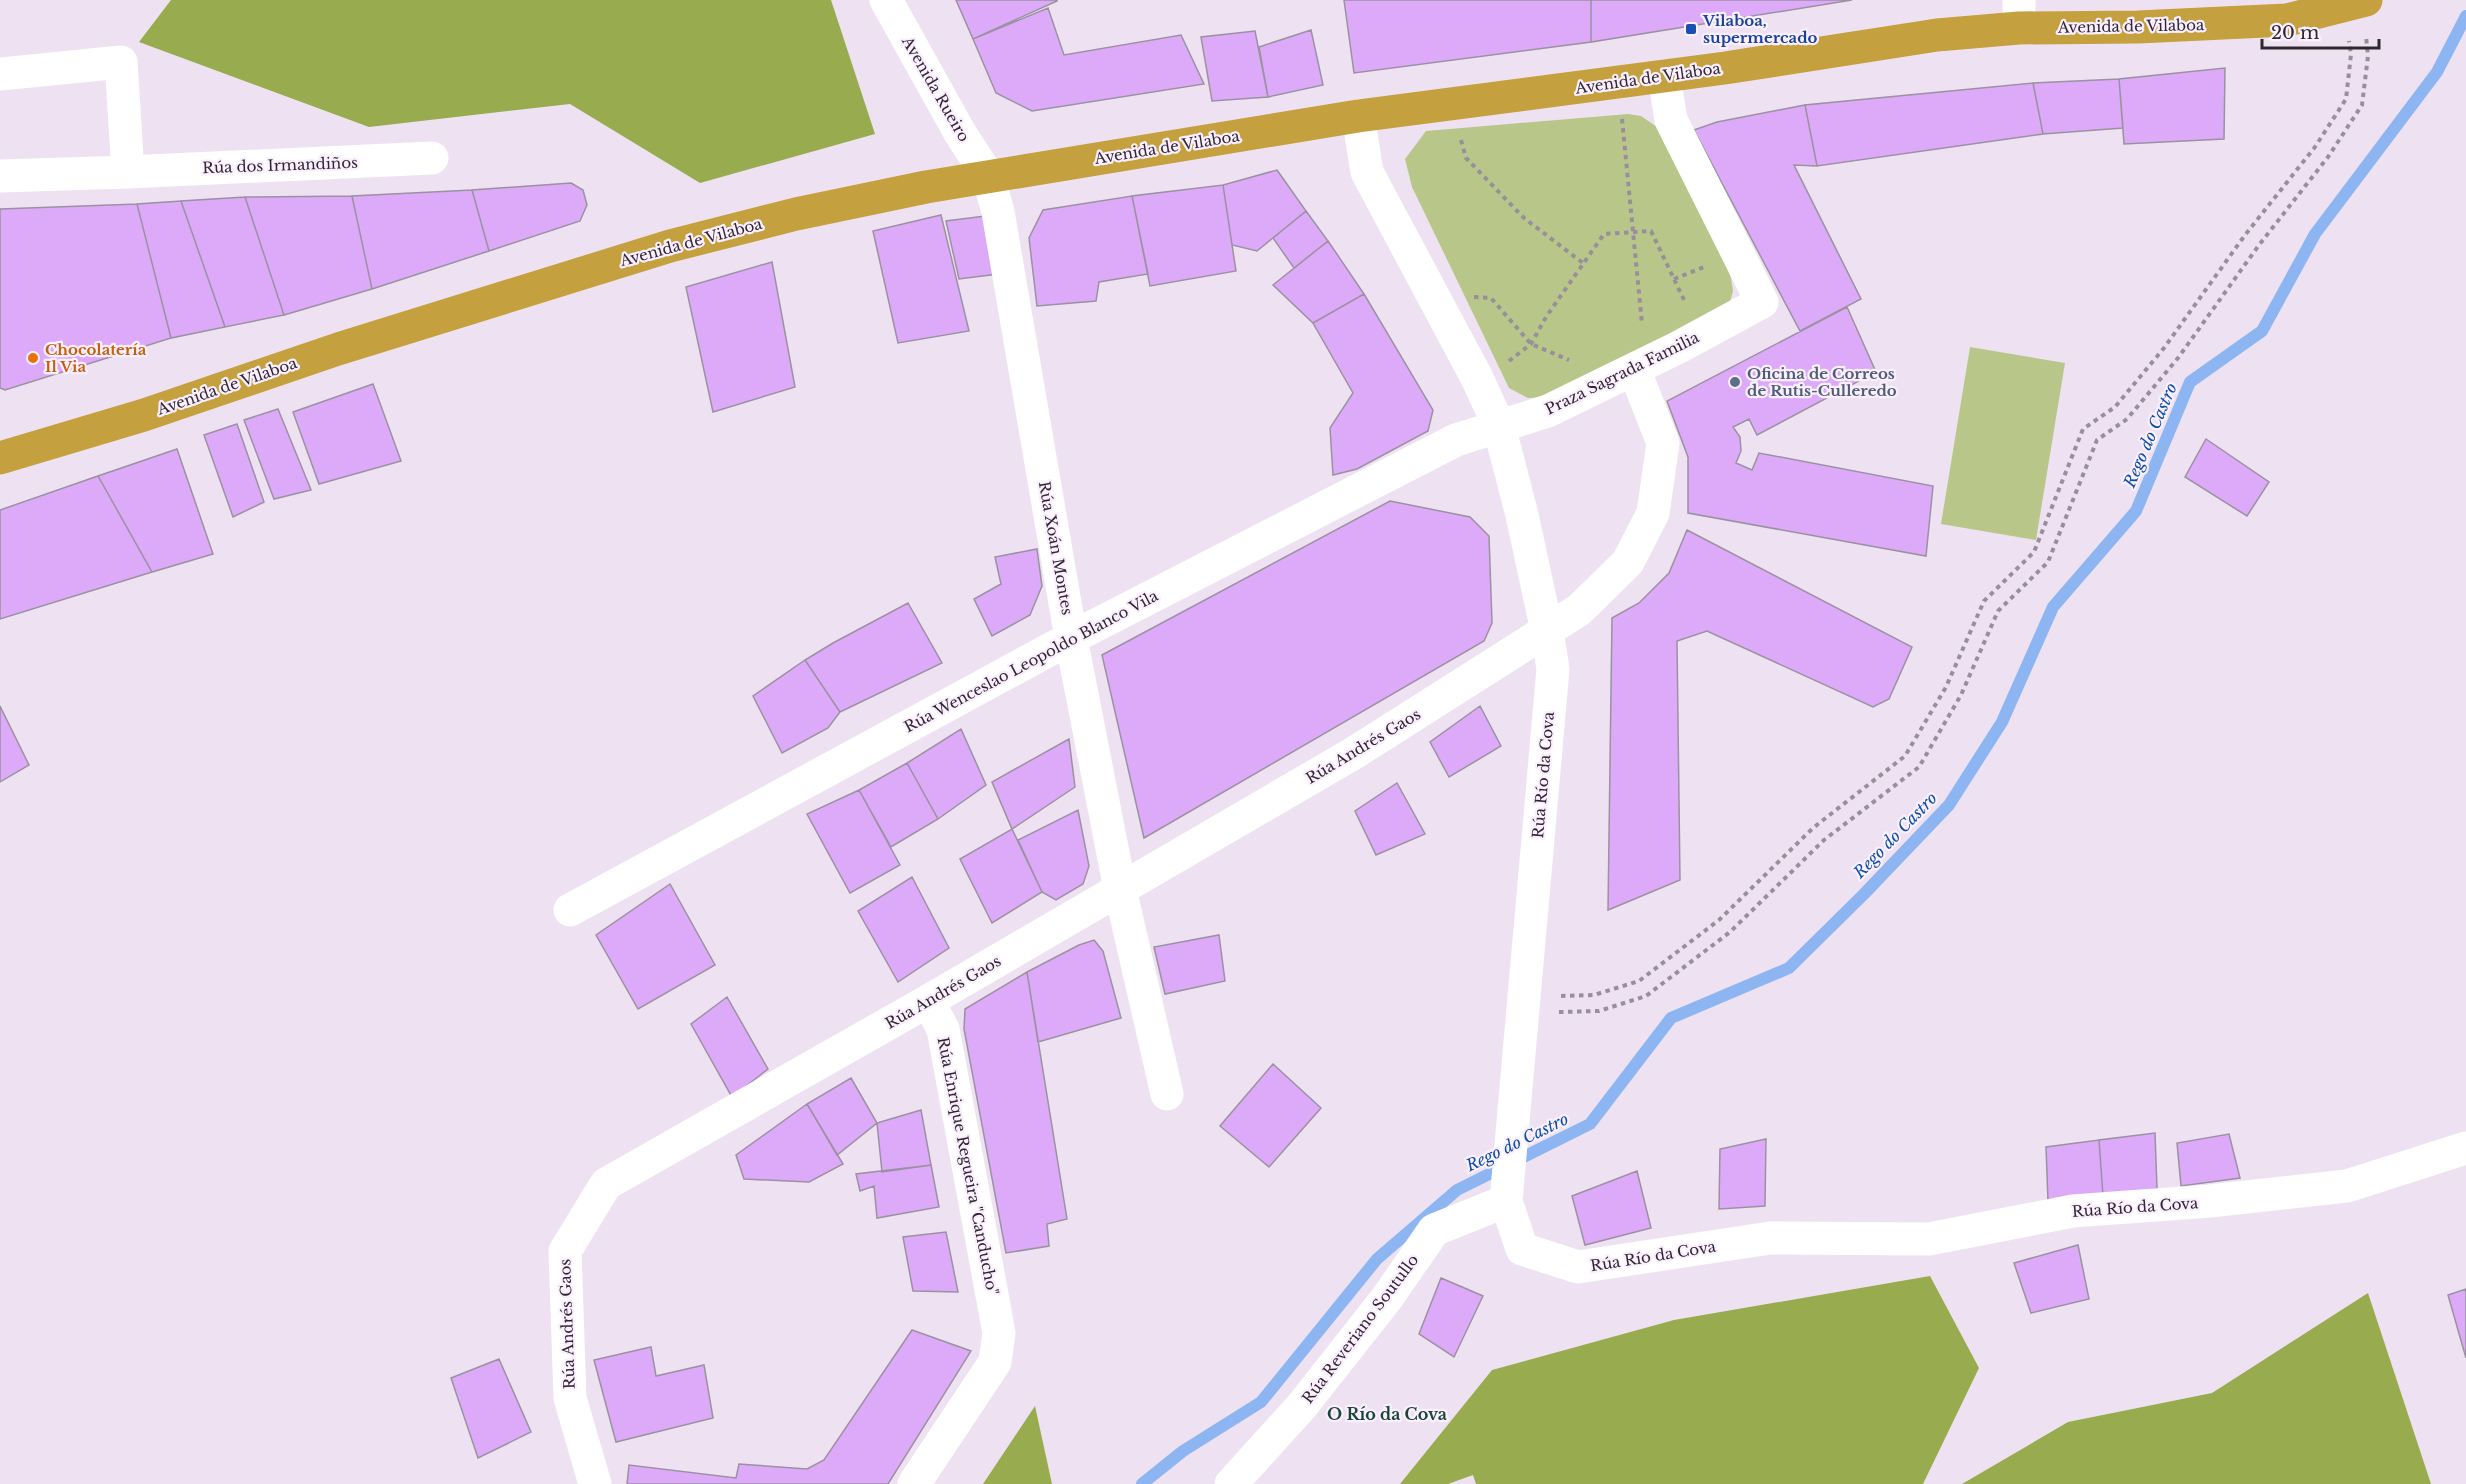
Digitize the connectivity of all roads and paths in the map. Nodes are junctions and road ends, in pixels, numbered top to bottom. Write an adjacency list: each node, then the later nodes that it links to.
1 (886, 0): 12 (street, Avenida Rueiro)
2 (2357, 3): 3 (highway, Avenida de Vilaboa); 27 (path); 27 (path)
3 (2019, 14): 5 (highway, Avenida de Vilaboa)
4 (0, 74): 10 (street)
5 (1664, 76): 6 (highway, Avenida de Vilaboa); 16 (street, Praza Sagrada Familia)
6 (1619, 82): 7 (highway, Avenida de Vilaboa); 13 (path)
7 (1454, 103): 8 (highway, Avenida de Vilaboa); 14 (path)
8 (1358, 116): 12 (highway, Avenida de Vilaboa); 15 (street)
9 (432, 158): 10 (street, Rúa dos Irmandiños)
10 (128, 172): 11 (street, Rúa dos Irmandiños)
11 (0, 176)
12 (988, 176): 21 (highway, Avenida de Vilaboa); 23 (street, Rúa Xoán Montes)
13 (1633, 232): 14 (path); 16 (path); 18 (path)
14 (1583, 263): 17 (path)
15 (1432, 294): 17 (path); 19 (street)
16 (1700, 336): 18 (street, Praza Sagrada Familia)
17 (1531, 344): 19 (path)
18 (1640, 366): 20 (street, Praza Sagrada Familia); 22 (street, Rúa Andrés Gaos)
19 (1477, 378): 20 (street)
20 (1499, 426): 22 (street, Rúa Río da Cova); 23 (street, Rúa Wenceslao Leopoldo Blanco Vila)
21 (0, 458)
22 (1547, 631): 24 (street, Rúa Andrés Gaos); 27 (street, Rúa Río da Cova)
23 (1071, 638): 24 (street, Rúa Xoán Montes); 25 (street, Rúa Wenceslao Leopoldo Blanco Vila)
24 (1120, 890): 26 (street, Rúa Andrés Gaos); 28 (street, Rúa Xoán Montes)
25 (570, 910)
26 (928, 1001): 31 (street, Rúa Andrés Gaos); 32 (street, Rúa Enrique Regueira "Canducho")
27 (1523, 1005): 30 (street, Rúa Río da Cova)
28 (1167, 1094)
29 (2466, 1149): 30 (street, Rúa Río da Cova)
30 (1506, 1201): 33 (street, Rúa Reveriano Soutullo)
31 (595, 1484)
32 (914, 1484)
33 (1231, 1484)

